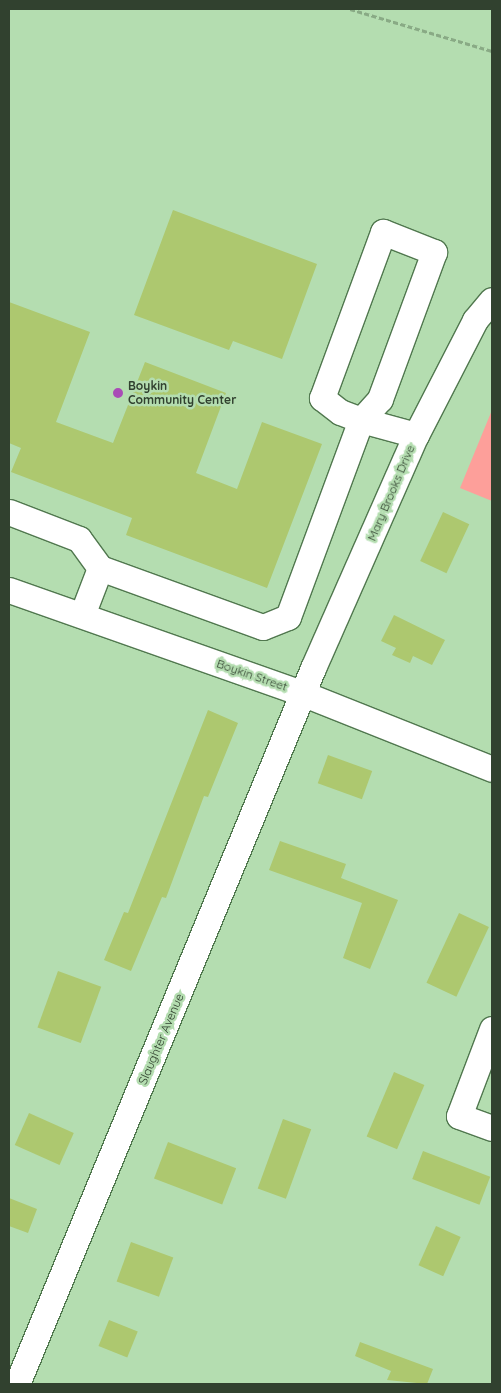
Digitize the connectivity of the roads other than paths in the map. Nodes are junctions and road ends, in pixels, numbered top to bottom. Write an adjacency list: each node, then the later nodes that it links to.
1 (492, 300): 3 (street, Mary Brooks Drive)
2 (360, 420): 2 (street); 3 (street); 5 (street)
3 (416, 435): 8 (street, Mary Brooks Drive)
4 (9, 512): 5 (street)
5 (100, 568): 7 (street)
6 (9, 590): 7 (street, Boykin Street)
7 (82, 615): 8 (street, Boykin Street)
8 (304, 694): 9 (street, Boykin Street); 12 (street, Slaughter Avenue)
9 (492, 769)
10 (492, 1029): 11 (street)
11 (492, 1128)
12 (17, 1384)

